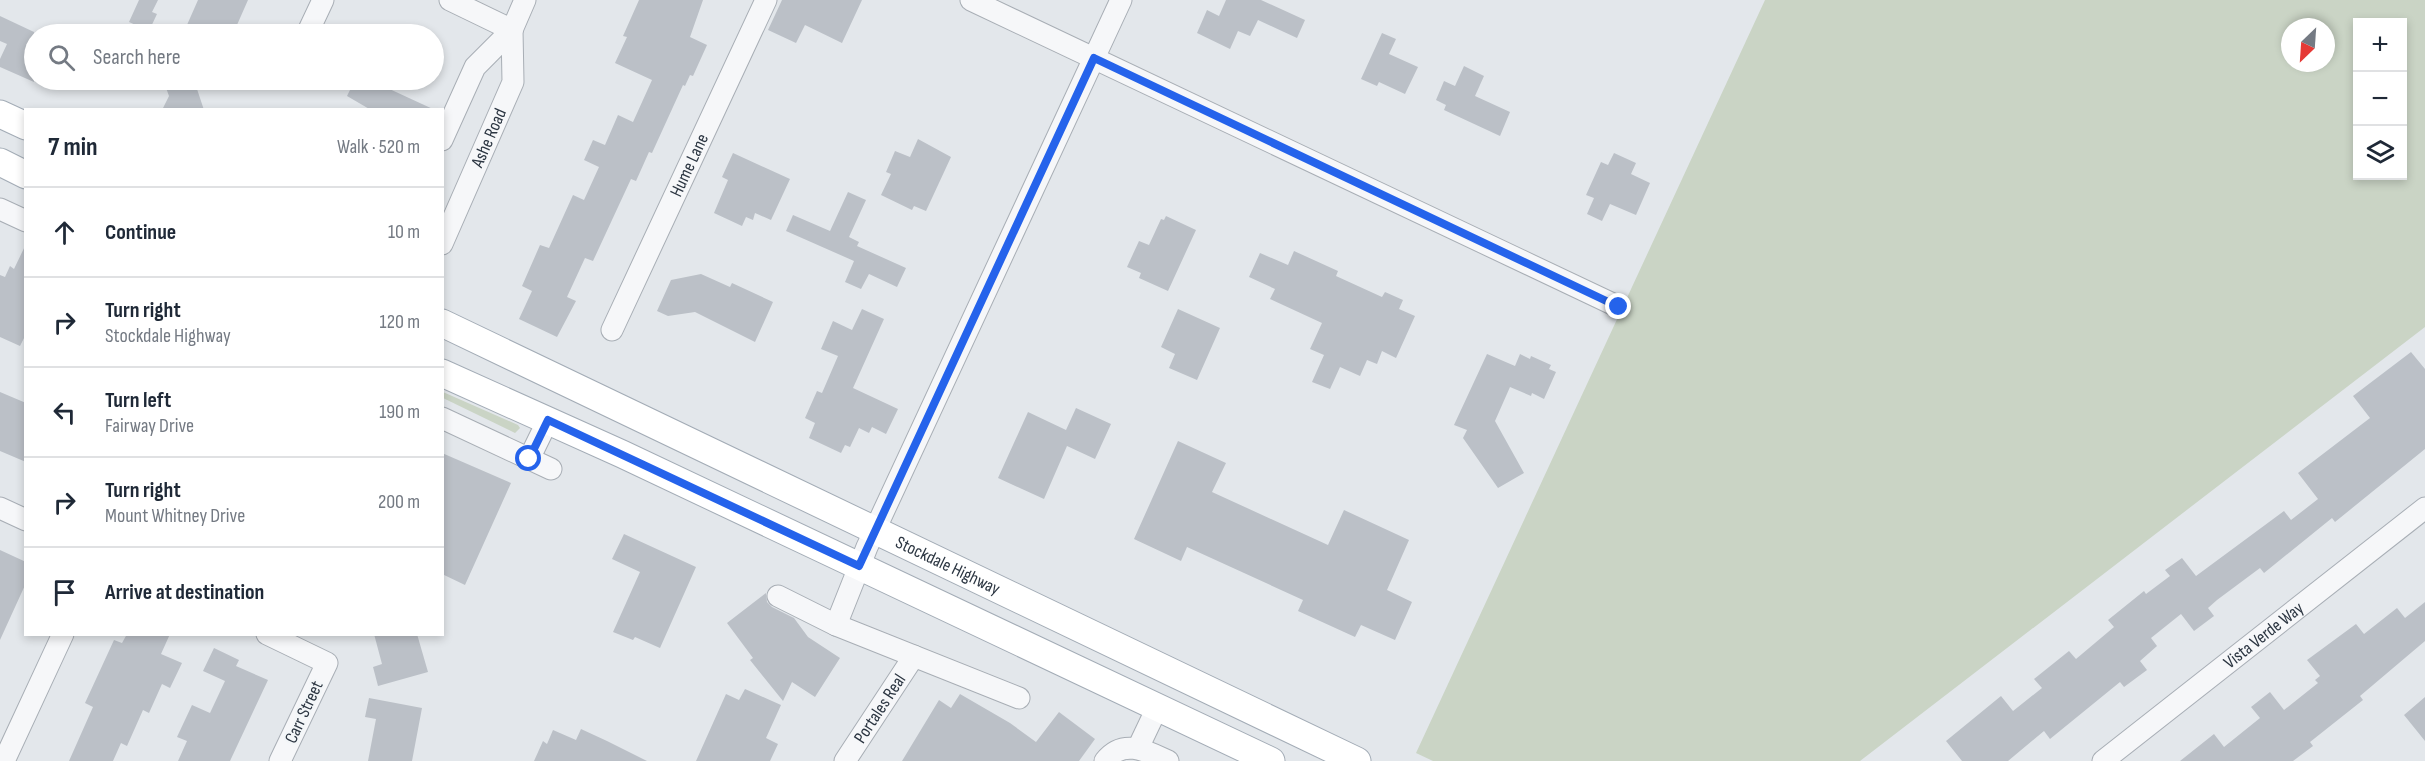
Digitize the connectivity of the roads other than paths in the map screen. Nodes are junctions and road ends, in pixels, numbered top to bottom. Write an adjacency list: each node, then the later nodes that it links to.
1 (323, 0): 7 (street)
2 (450, 0): 8 (street)
3 (525, 0): 8 (street, Ashe Road)
4 (766, 0): 20 (street, Hume Lane)
5 (971, 0): 9 (street)
6 (1121, 0): 9 (street)
7 (312, 24)
8 (512, 30): 12 (street, Ashe Road); 17 (street, Ashe Road)
9 (1094, 58): 18 (street); 29 (street)
10 (0, 114): 11 (main road)
11 (24, 125)
12 (444, 136)
13 (0, 162): 14 (main road)
14 (24, 174)
15 (0, 208): 16 (street)
16 (24, 220)
17 (444, 239)
18 (1619, 307)
19 (444, 324): 29 (main road, Stockdale Highway)
20 (612, 330)
21 (444, 374): 23 (main road, Stockdale Highway)
22 (444, 419): 24 (street)
23 (548, 420): 24 (street); 29 (main road, Stockdale Highway)
24 (529, 459): 25 (street)
25 (551, 469)
26 (0, 508): 28 (street)
27 (2425, 508): 45 (street, Vista Verde Way)
28 (24, 519)
29 (867, 548): 31 (street); 36 (main road, Stockdale Highway); 44 (main road, Stockdale Highway)
30 (778, 596): 31 (street)
31 (836, 625): 34 (street)
32 (62, 636): 38 (street)
33 (271, 636): 39 (street, Carr Street)
34 (914, 656): 35 (street); 40 (street, Portales Real)
35 (1019, 698)
36 (1157, 708): 37 (street); 43 (main road, Stockdale Highway)
37 (1138, 747): 41 (street); 42 (street)
38 (4, 761)
39 (280, 761)
40 (845, 761)
41 (1105, 761)
42 (1168, 761)
43 (1271, 761)
44 (1357, 761)
45 (2103, 761)

